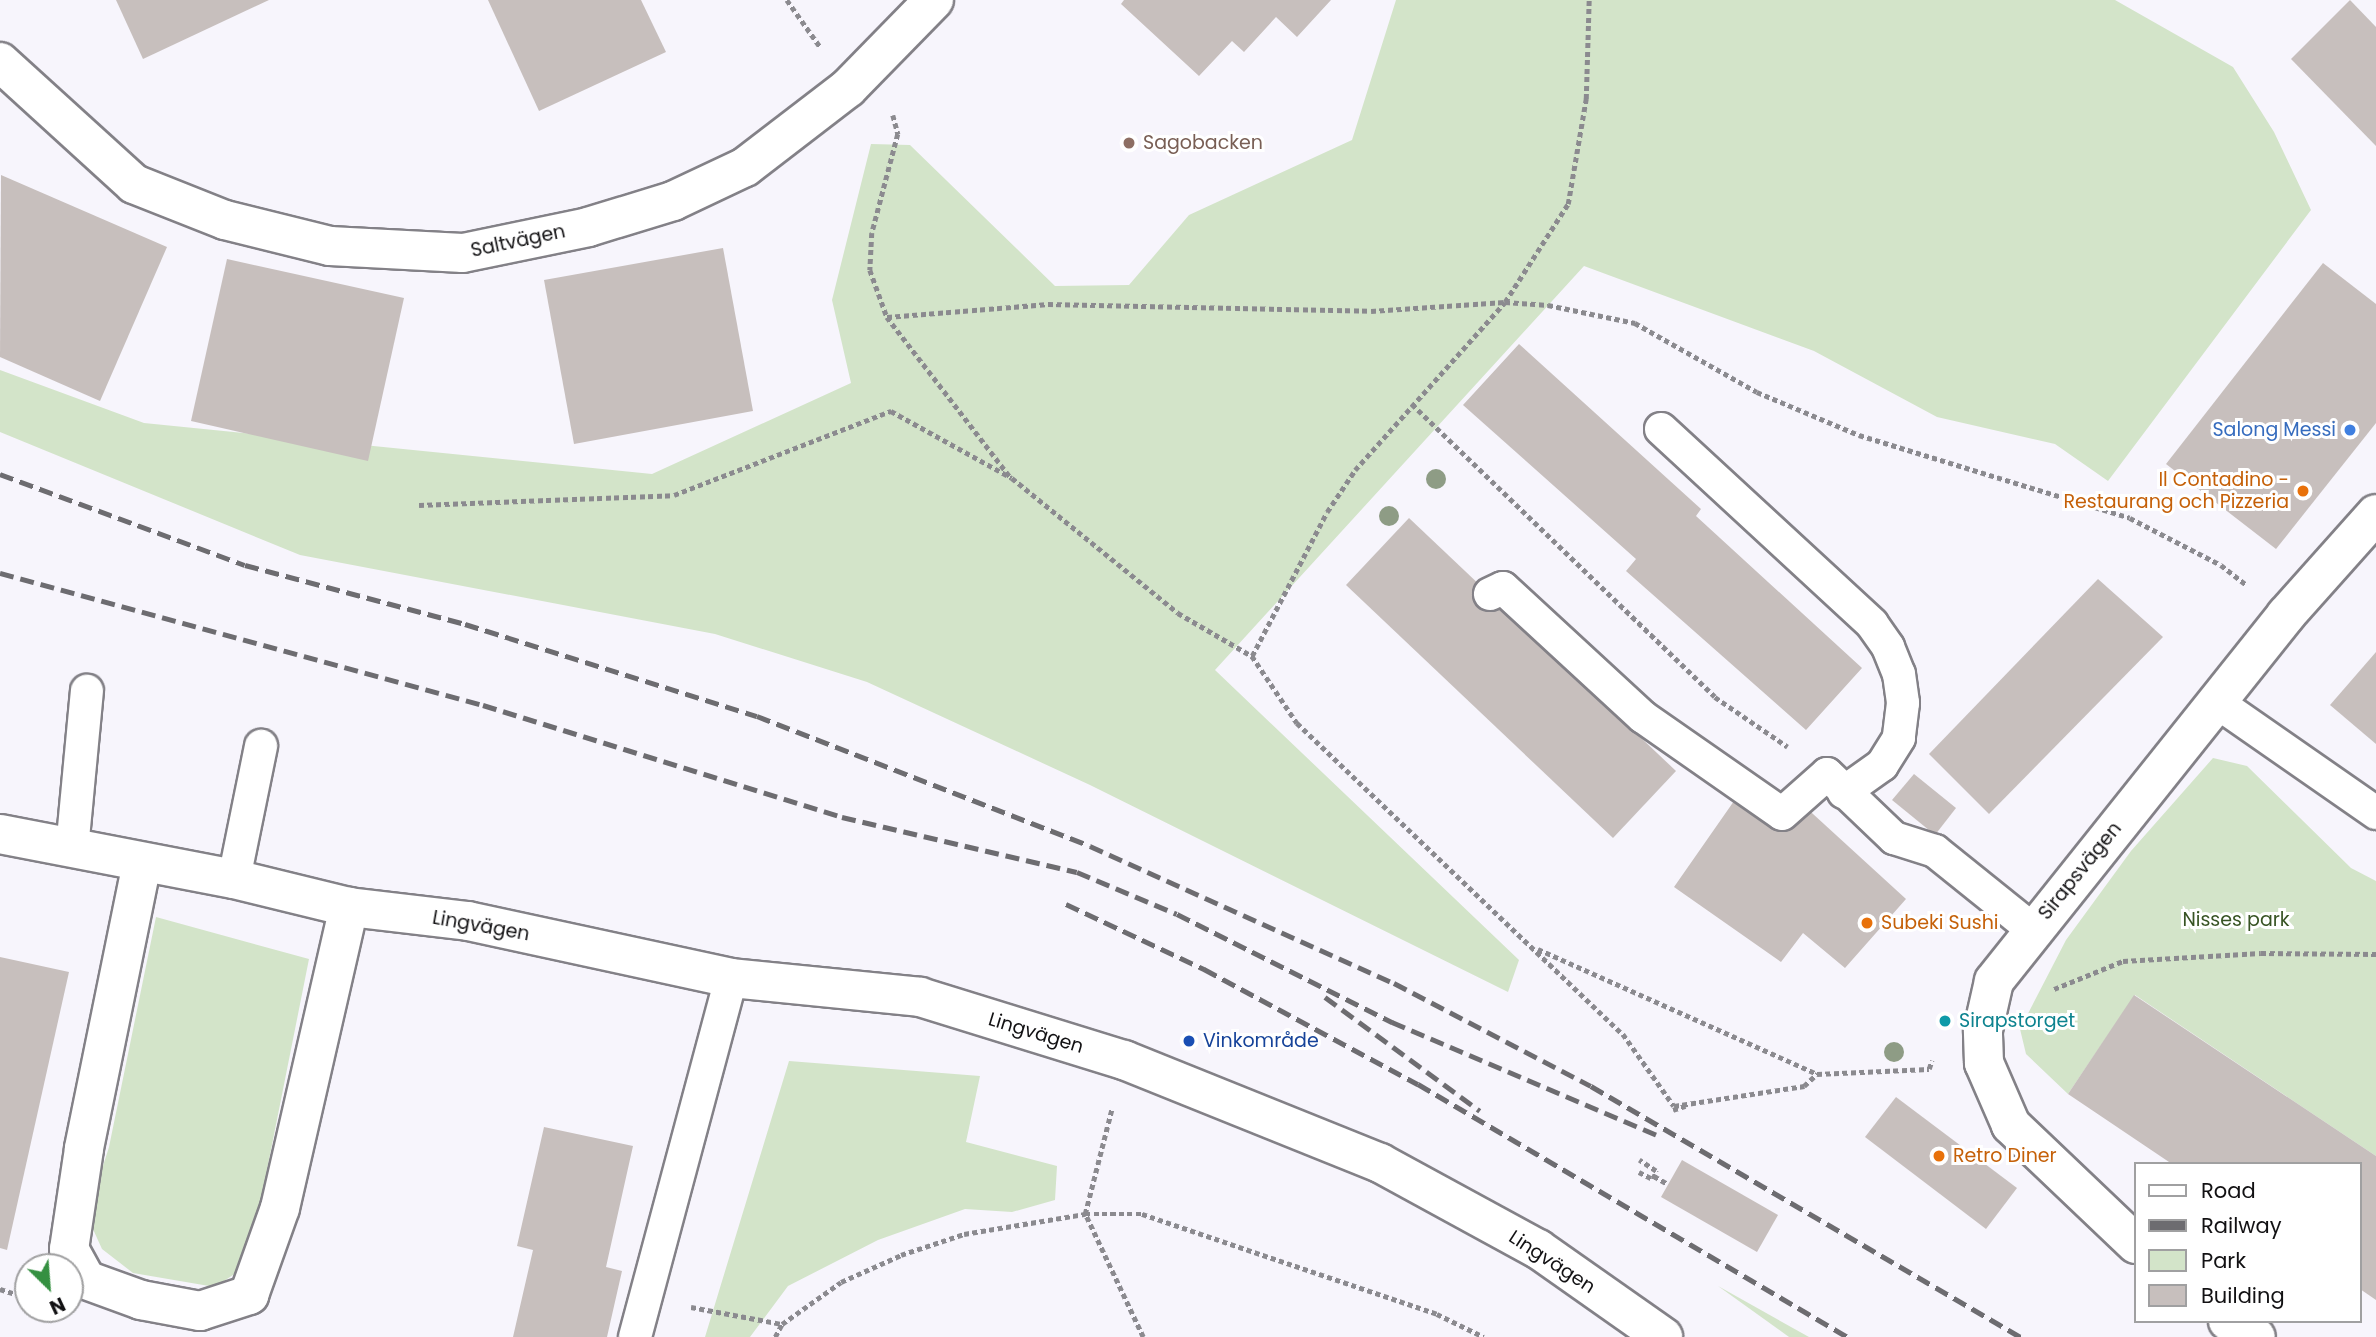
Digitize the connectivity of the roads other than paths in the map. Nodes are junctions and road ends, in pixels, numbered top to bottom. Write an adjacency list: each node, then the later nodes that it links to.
1 (934, 0): 2 (street, Saltvägen)
2 (0, 62)
3 (1661, 429): 9 (lane)
4 (2376, 514): 7 (street, Sirapsvägen)
5 (1490, 594): 9 (lane)
6 (87, 691): 12 (lane)
7 (2218, 703): 10 (lane); 16 (street, Sirapsvägen)
8 (261, 746): 14 (lane)
9 (1836, 783): 16 (lane)
10 (2376, 813)
11 (0, 834): 12 (street, Lingvägen)
12 (72, 849): 13 (street, Lingvägen)
13 (142, 863): 14 (street, Lingvägen); 15 (street)
14 (234, 879): 15 (street, Lingvägen)
15 (348, 907): 17 (street, Lingvägen)
16 (2032, 929): 18 (street, Sirapsvägen)
17 (731, 978): 20 (lane); 21 (street, Lingvägen)
18 (2134, 1242)
19 (2232, 1323): 22 (street)
20 (635, 1337)
21 (1663, 1337)
22 (2256, 1337)

